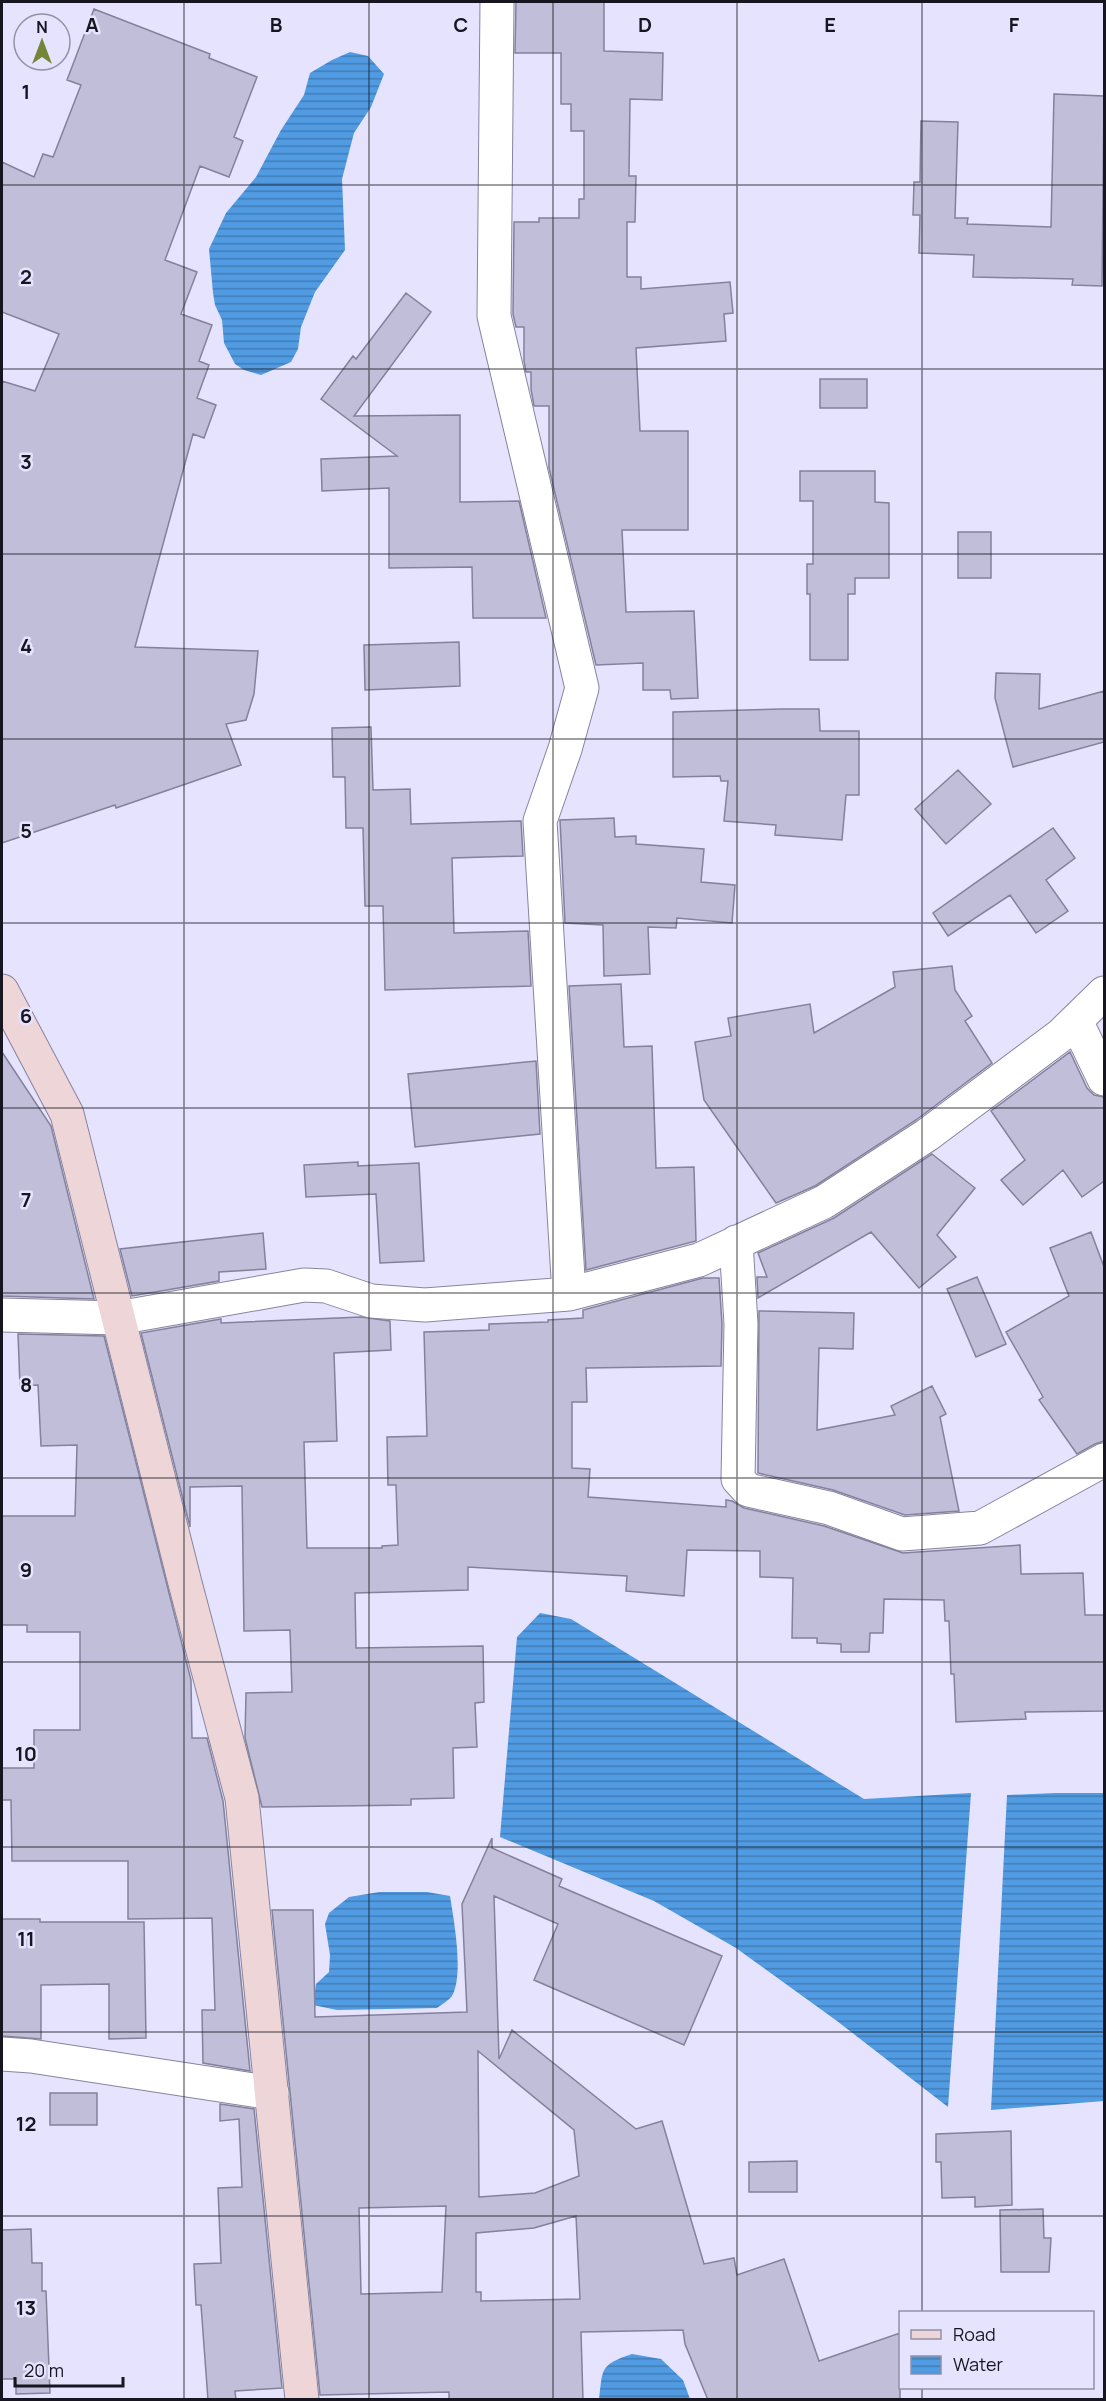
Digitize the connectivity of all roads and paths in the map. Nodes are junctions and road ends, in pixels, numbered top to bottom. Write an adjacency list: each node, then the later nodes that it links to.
1 (498, 2): 7 (street)
2 (2, 992): 9 (street)
3 (1104, 993): 4 (street)
4 (1076, 1021): 5 (street); 6 (street)
5 (1104, 1079)
6 (736, 1242): 7 (street); 10 (street)
7 (569, 1294): 9 (street)
8 (2, 1315): 9 (street)
9 (118, 1318): 12 (street)
10 (1104, 1460)
11 (2, 2054): 12 (street)
12 (272, 2092): 13 (street)
13 (302, 2400)

